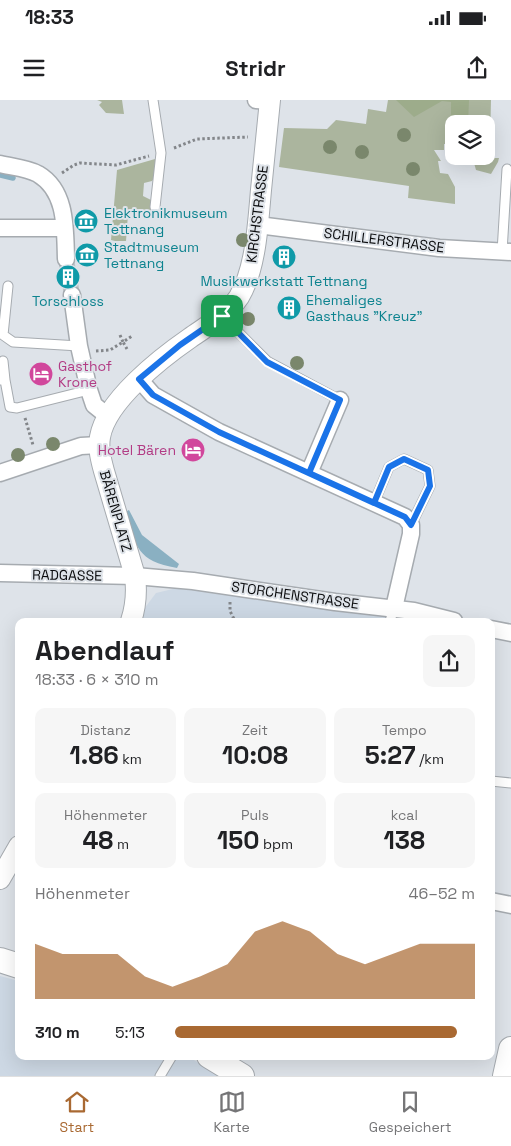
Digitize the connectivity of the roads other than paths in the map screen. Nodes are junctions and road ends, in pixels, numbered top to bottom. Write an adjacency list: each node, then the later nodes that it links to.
1 (153, 100): 5 (lane)
2 (265, 100): 6 (street, KIRCHSTRASSE)
3 (0, 164): 8 (street)
4 (507, 168): 9 (lane)
5 (155, 207)
6 (258, 225): 9 (street, SCHILLERSTRASSE); 13 (street, KIRCHSTRASSE)
7 (0, 228): 8 (street)
8 (64, 228): 10 (street)
9 (507, 252)
10 (66, 259)
11 (8, 286): 14 (lane)
12 (72, 295): 15 (street)
13 (222, 316): 17 (street, KIRCHSTRASSE); 20 (lane)
14 (1, 334): 15 (lane)
15 (79, 346): 19 (street)
16 (3, 360): 18 (lane)
17 (139, 379): 21 (street, KIRCHSTRASSE); 24 (street)
18 (3, 380): 19 (lane)
19 (89, 390): 21 (street)
20 (340, 400): 24 (street)
21 (109, 417): 22 (street, KIRCHSTRASSE)
22 (99, 445): 23 (street); 28 (street, BÄRENPLATZ)
23 (0, 472)
24 (309, 473): 25 (street)
25 (374, 503): 26 (street); 26 (lane)
26 (411, 525): 29 (street)
27 (0, 573): 28 (street, RADGASSE)
28 (135, 576): 29 (street, STORCHENSTRASSE); 30 (street, BÄRENPLATZ)
29 (392, 615): 31 (street, STORCHENSTRASSE)
30 (132, 618)
31 (443, 618)
32 (495, 630): 33 (street)
33 (511, 633)
34 (495, 781): 35 (lane)
35 (511, 783)
36 (15, 853): 37 (street)
37 (0, 879)
38 (495, 902): 39 (street)
39 (511, 905)
40 (0, 960): 41 (main road)
41 (15, 965)
42 (511, 1049): 47 (main road)
43 (170, 1060): 45 (lane)
44 (216, 1060): 46 (main road)
45 (160, 1076)
46 (242, 1076)
47 (505, 1076)

